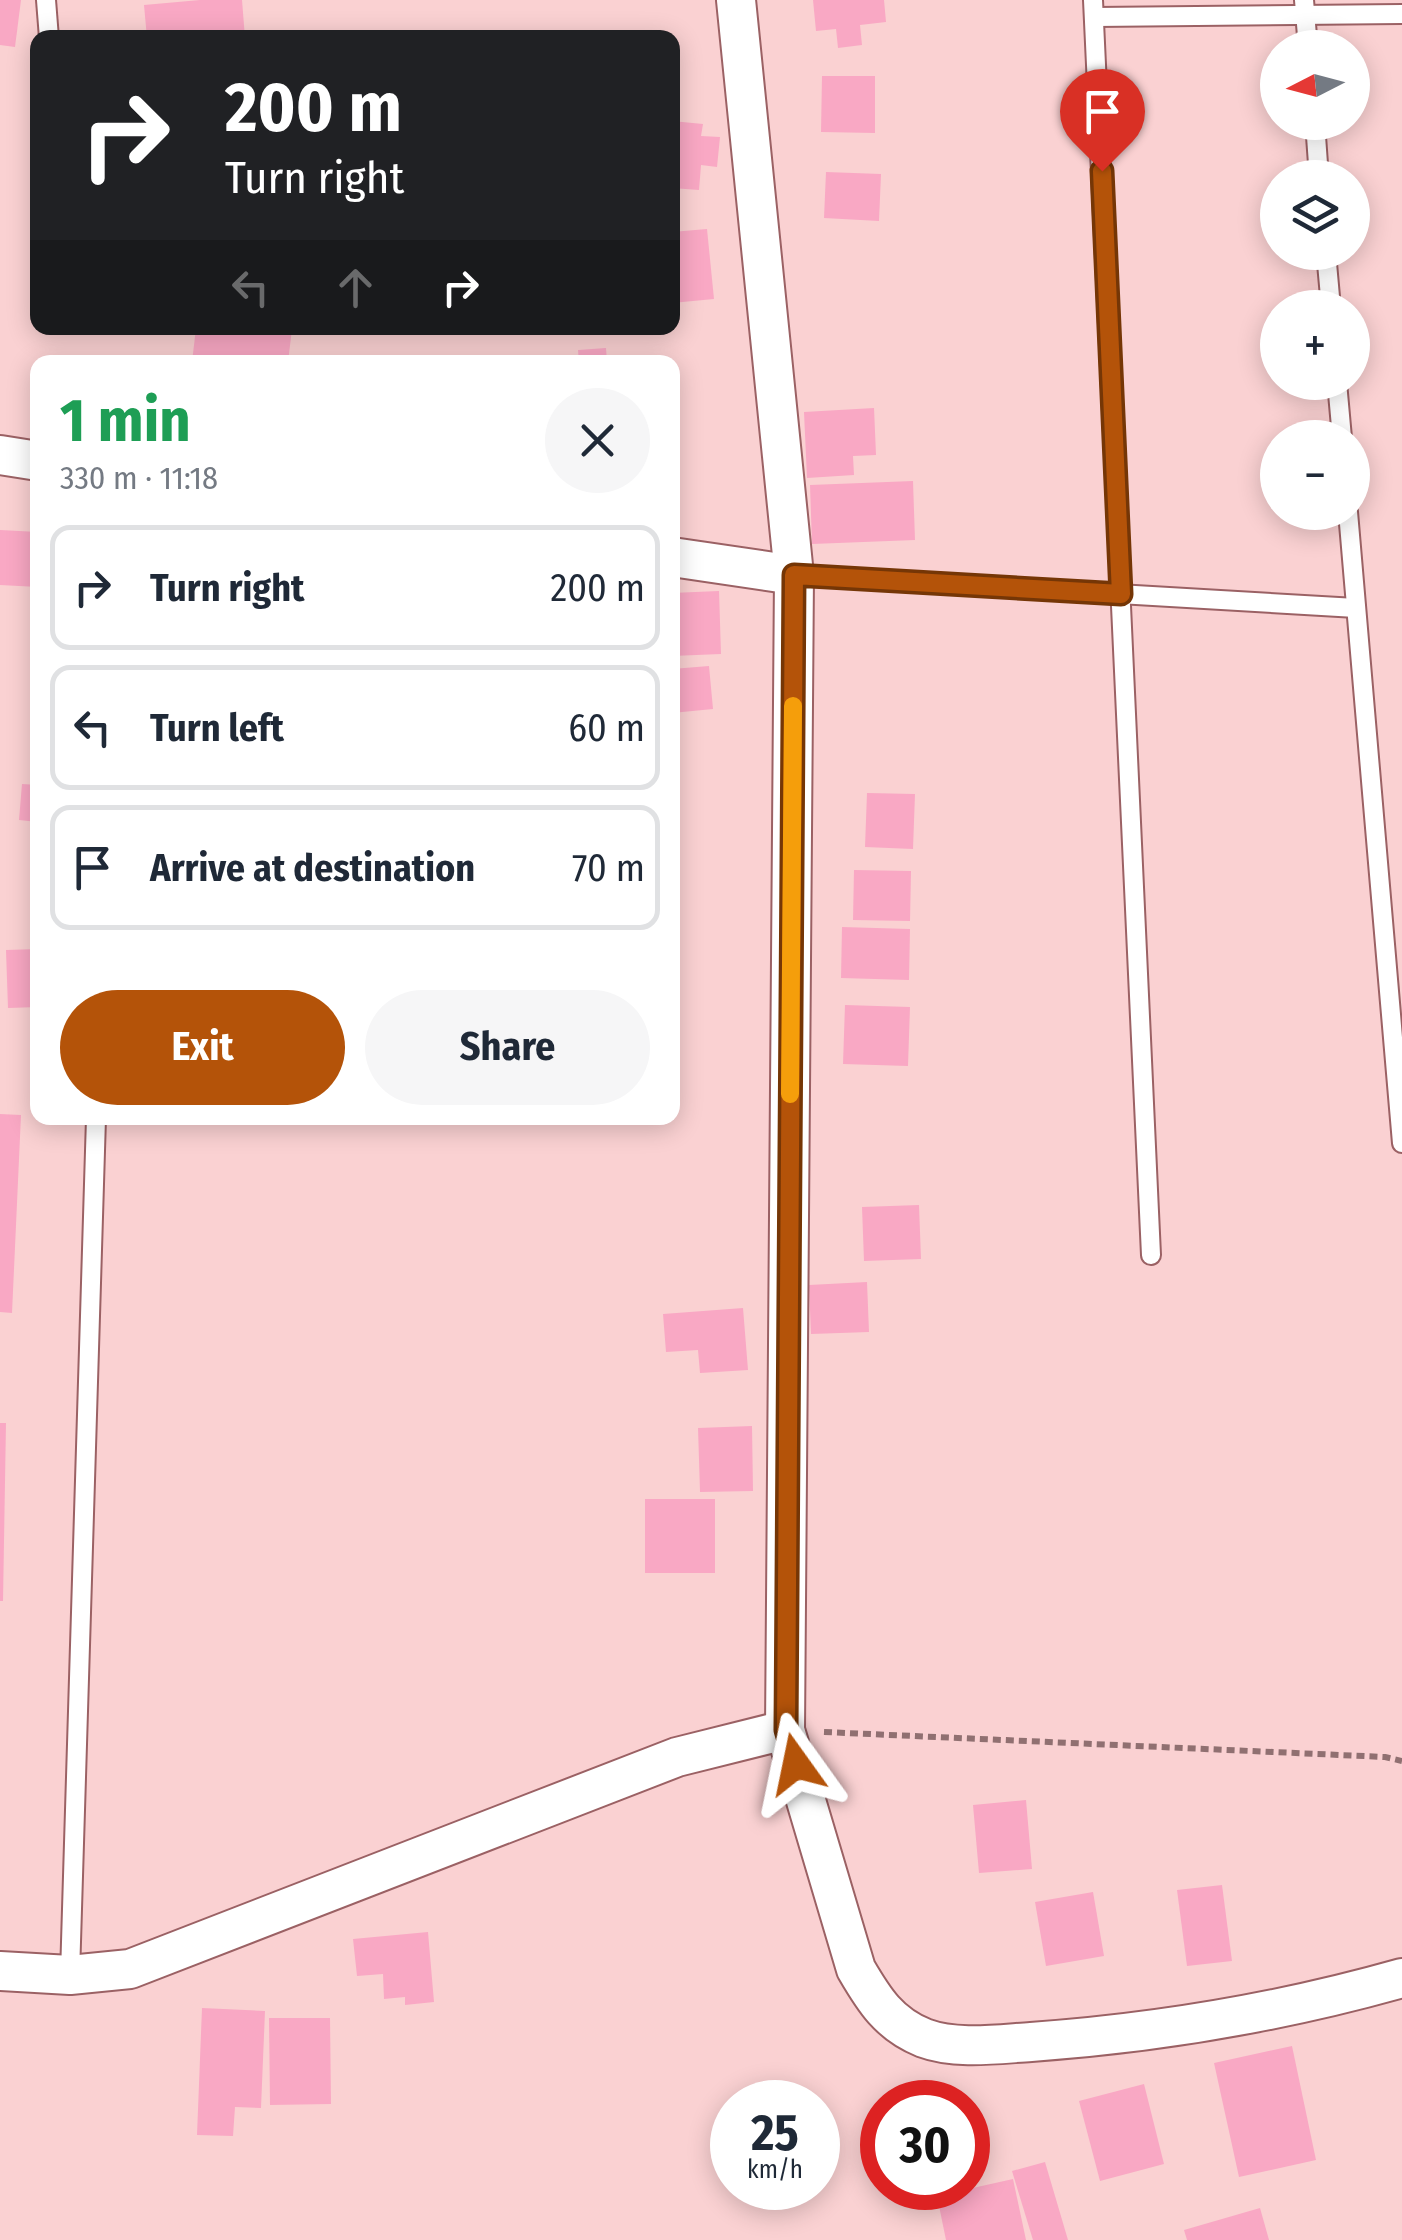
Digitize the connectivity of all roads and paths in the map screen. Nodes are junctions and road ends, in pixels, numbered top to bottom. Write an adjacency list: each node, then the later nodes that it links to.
1 (46, 0): 6 (lane)
2 (736, 0): 11 (street)
3 (1305, 7): 4 (lane); 5 (lane)
4 (1094, 9): 12 (lane)
5 (1402, 14)
6 (48, 30)
7 (0, 455): 8 (street)
8 (30, 460)
9 (1350, 530): 13 (lane)
10 (680, 558): 11 (street)
11 (794, 575): 12 (lane); 17 (street)
12 (1121, 594): 13 (lane); 16 (lane)
13 (1356, 608): 15 (lane)
14 (96, 1125): 20 (lane)
15 (1402, 1143)
16 (1151, 1255)
17 (786, 1730): 18 (path); 20 (street); 21 (street)
18 (1402, 1760)
19 (0, 1971): 20 (street)
20 (70, 1975)
21 (1402, 1978)

